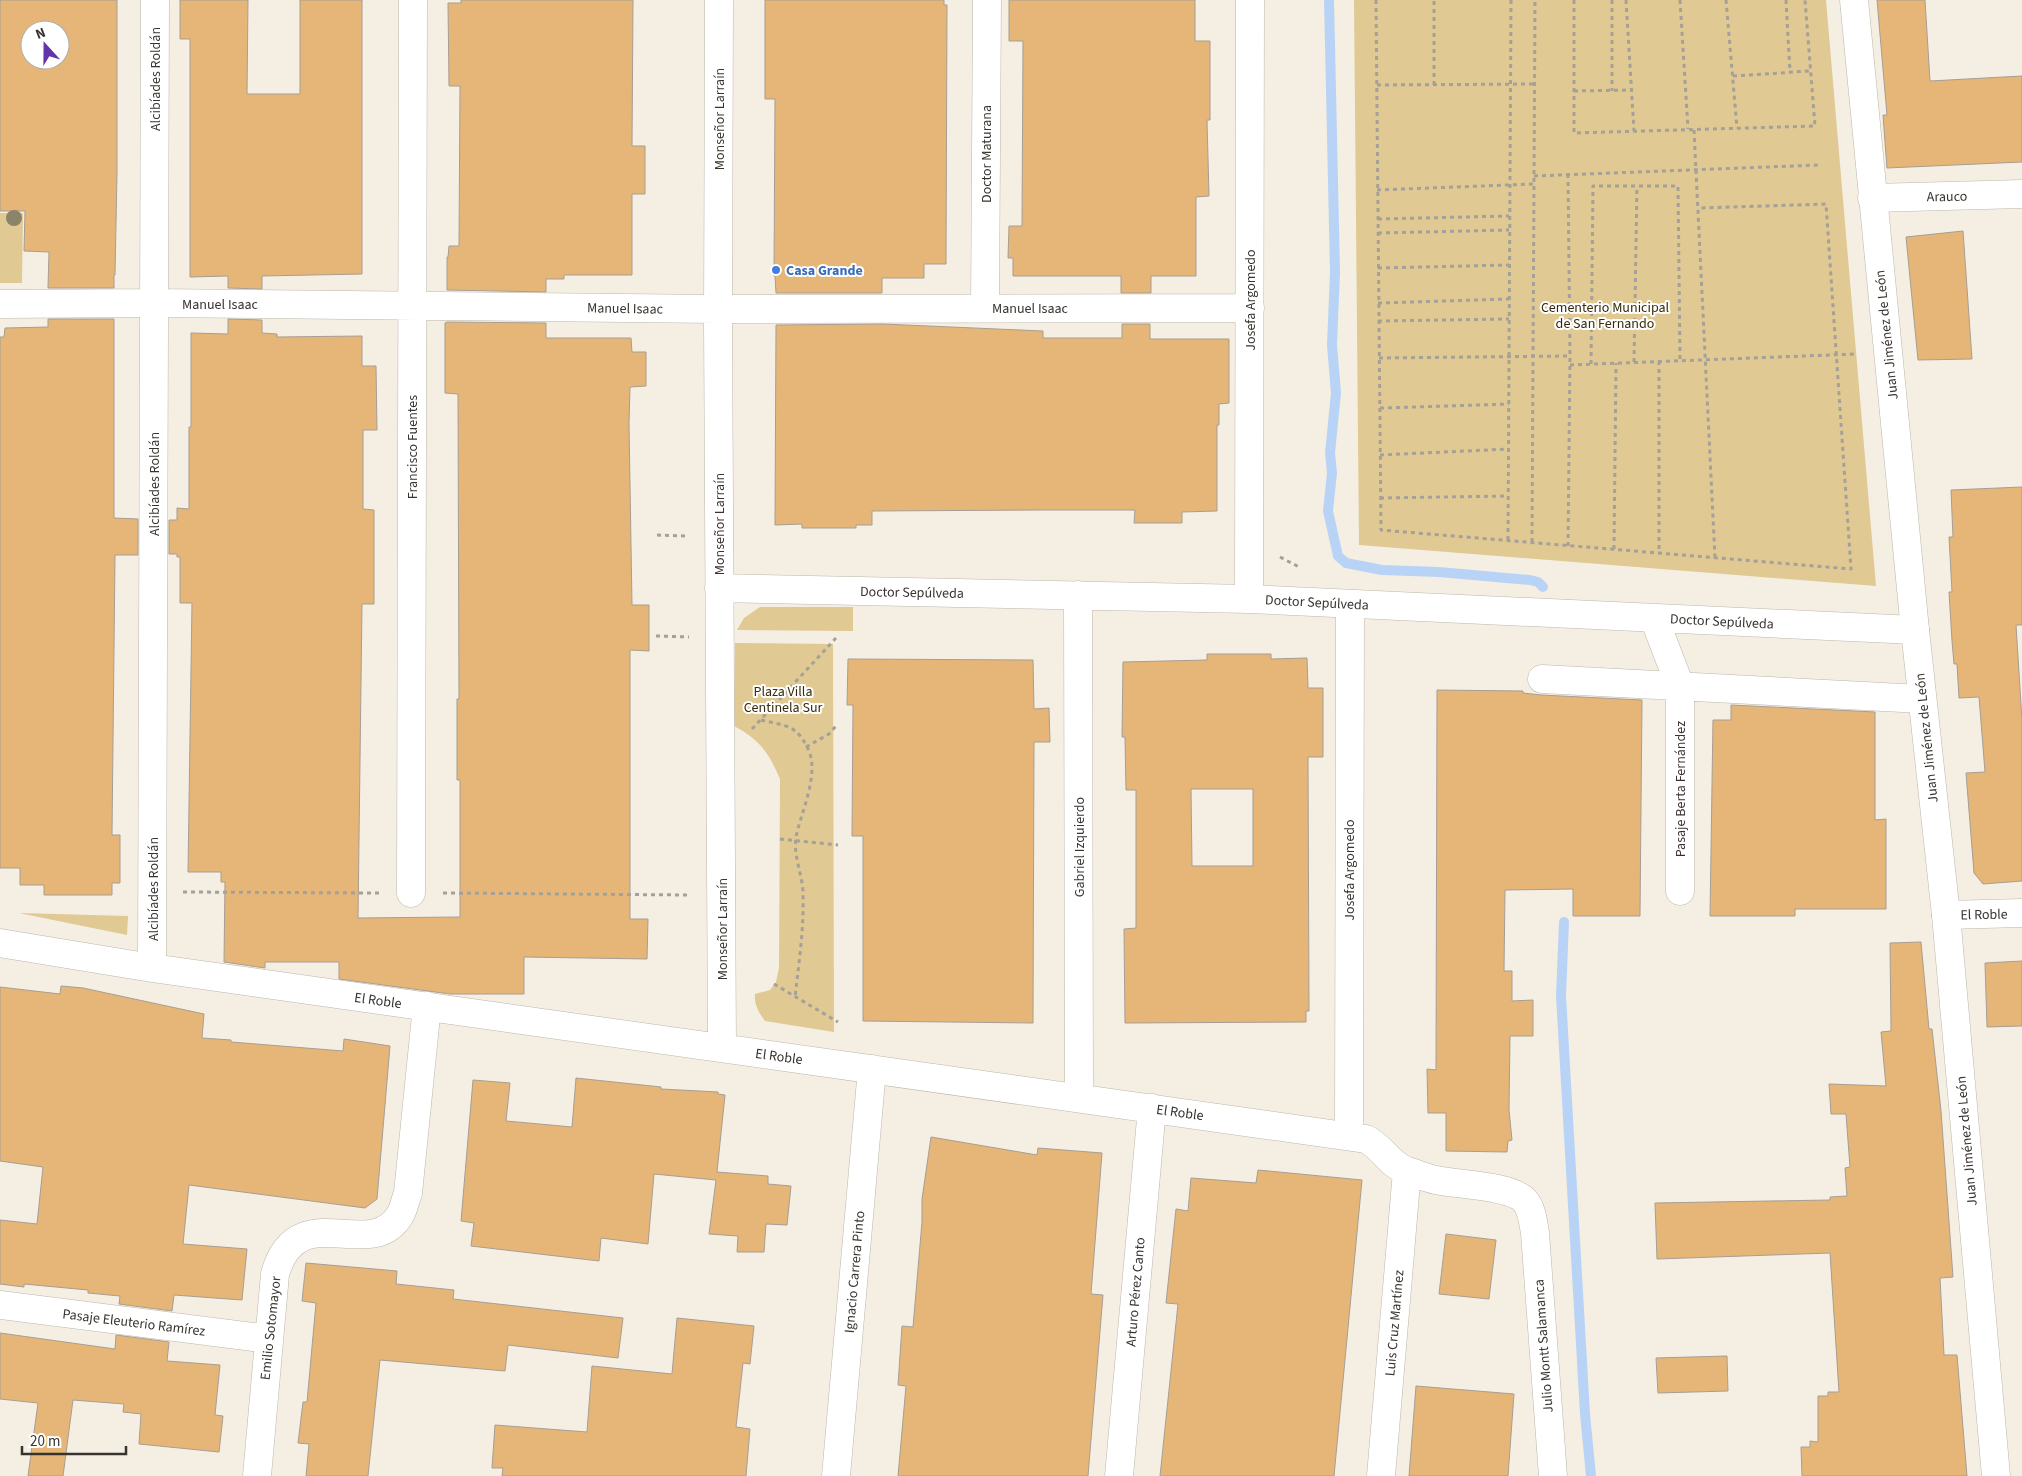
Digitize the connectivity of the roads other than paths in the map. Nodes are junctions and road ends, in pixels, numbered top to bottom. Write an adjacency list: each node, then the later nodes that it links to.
1 (156, 0): 10 (street, Alcibíades Roldán)
2 (413, 0): 11 (street, Francisco Fuentes)
3 (719, 0): 14 (street, Monseñor Larraín)
4 (987, 0): 12 (street, Doctor Maturana)
5 (1250, 0): 13 (street, Josefa Argomedo)
6 (1854, 0): 8 (street, Juan Jiménez de León)
7 (2022, 194): 8 (street, Arauco)
8 (1872, 198): 20 (street, Juan Jiménez de León)
9 (0, 304): 10 (street, Manuel Isaac)
10 (156, 304): 11 (street, Manuel Isaac); 29 (street, Alcibíades Roldán)
11 (412, 306): 14 (street, Manuel Isaac); 25 (street, Francisco Fuentes)
12 (985, 308): 13 (street, Manuel Isaac); 14 (street, Manuel Isaac)
13 (1250, 308): 17 (street, Josefa Argomedo)
14 (718, 309): 15 (street, Monseñor Larraín)
15 (719, 588): 16 (street, Doctor Sepúlveda); 31 (street, Monseñor Larraín)
16 (1078, 595): 17 (street, Doctor Sepúlveda); 33 (street, Gabriel Izquierdo)
17 (1249, 599): 18 (street, Doctor Sepúlveda)
18 (1350, 604): 19 (street, Doctor Sepúlveda); 35 (street, Josefa Argomedo)
19 (1654, 618): 20 (street, Doctor Sepúlveda); 22 (street)
20 (1915, 630): 23 (street, Juan Jiménez de León)
21 (1542, 679): 22 (street)
22 (1680, 686): 23 (street); 24 (street, Pasaje Berta Fernández)
23 (1922, 699): 27 (street, Juan Jiménez de León)
24 (1680, 891)
25 (411, 893)
26 (2022, 913): 27 (street, El Roble)
27 (1946, 915): 45 (street, Juan Jiménez de León)
28 (0, 943): 29 (street, El Roble)
29 (152, 968): 30 (street, El Roble)
30 (427, 1006): 31 (street, El Roble); 39 (street, Emilio Sotomayor)
31 (722, 1048): 32 (street, El Roble)
32 (872, 1069): 33 (street, El Roble); 41 (street, Ignacio Carrera Pinto)
33 (1079, 1098): 34 (street, El Roble)
34 (1152, 1108): 35 (street, El Roble); 42 (street, Arturo Pérez Canto)
35 (1349, 1136): 36 (street, El Roble)
36 (1406, 1171): 37 (street, El Roble); 43 (street, Luis Cruz Martínez)
37 (1532, 1217): 44 (street, Julio Montt Salamanca)
38 (0, 1305): 39 (street, Pasaje Eleuterio Ramírez)
39 (269, 1339): 40 (street, Emilio Sotomayor)
40 (256, 1476)
41 (836, 1476)
42 (1118, 1476)
43 (1381, 1476)
44 (1553, 1476)
45 (1996, 1476)

